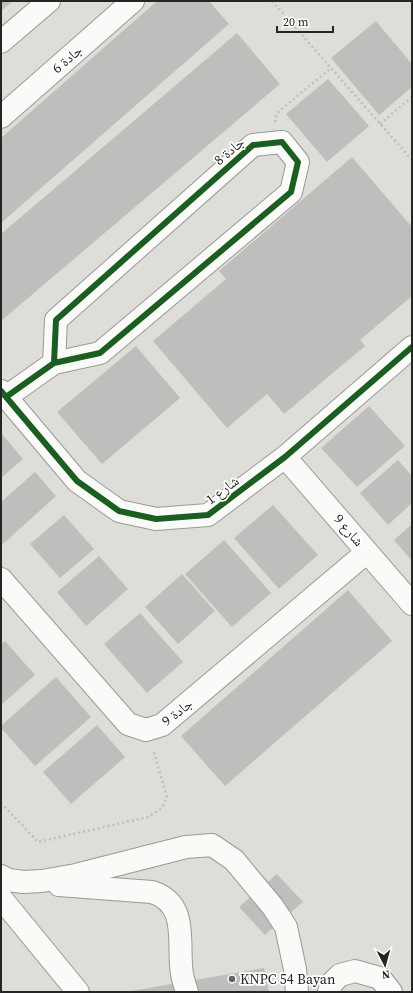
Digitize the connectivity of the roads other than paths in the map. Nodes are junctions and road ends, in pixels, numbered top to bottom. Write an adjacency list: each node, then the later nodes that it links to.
1 (49, 1): 3 (street)
2 (133, 1): 4 (street, جادة 6)
3 (1, 42)
4 (1, 117)
5 (408, 357): 8 (street, شارع 1)
6 (54, 364): 6 (street, جادة 8); 7 (street, جادة 8)
7 (4, 394): 8 (street, شارع 1)
8 (285, 457): 9 (street, شارع 9)
9 (367, 552): 10 (street, جادة 9); 11 (street, شارع 9)
10 (1, 578)
11 (412, 604)
12 (1, 876): 13 (street)
13 (23, 882): 16 (street); 17 (street)
14 (1, 898): 15 (street)
15 (78, 992)
16 (187, 992)
17 (297, 992)
18 (329, 992): 19 (street)
19 (391, 992)

